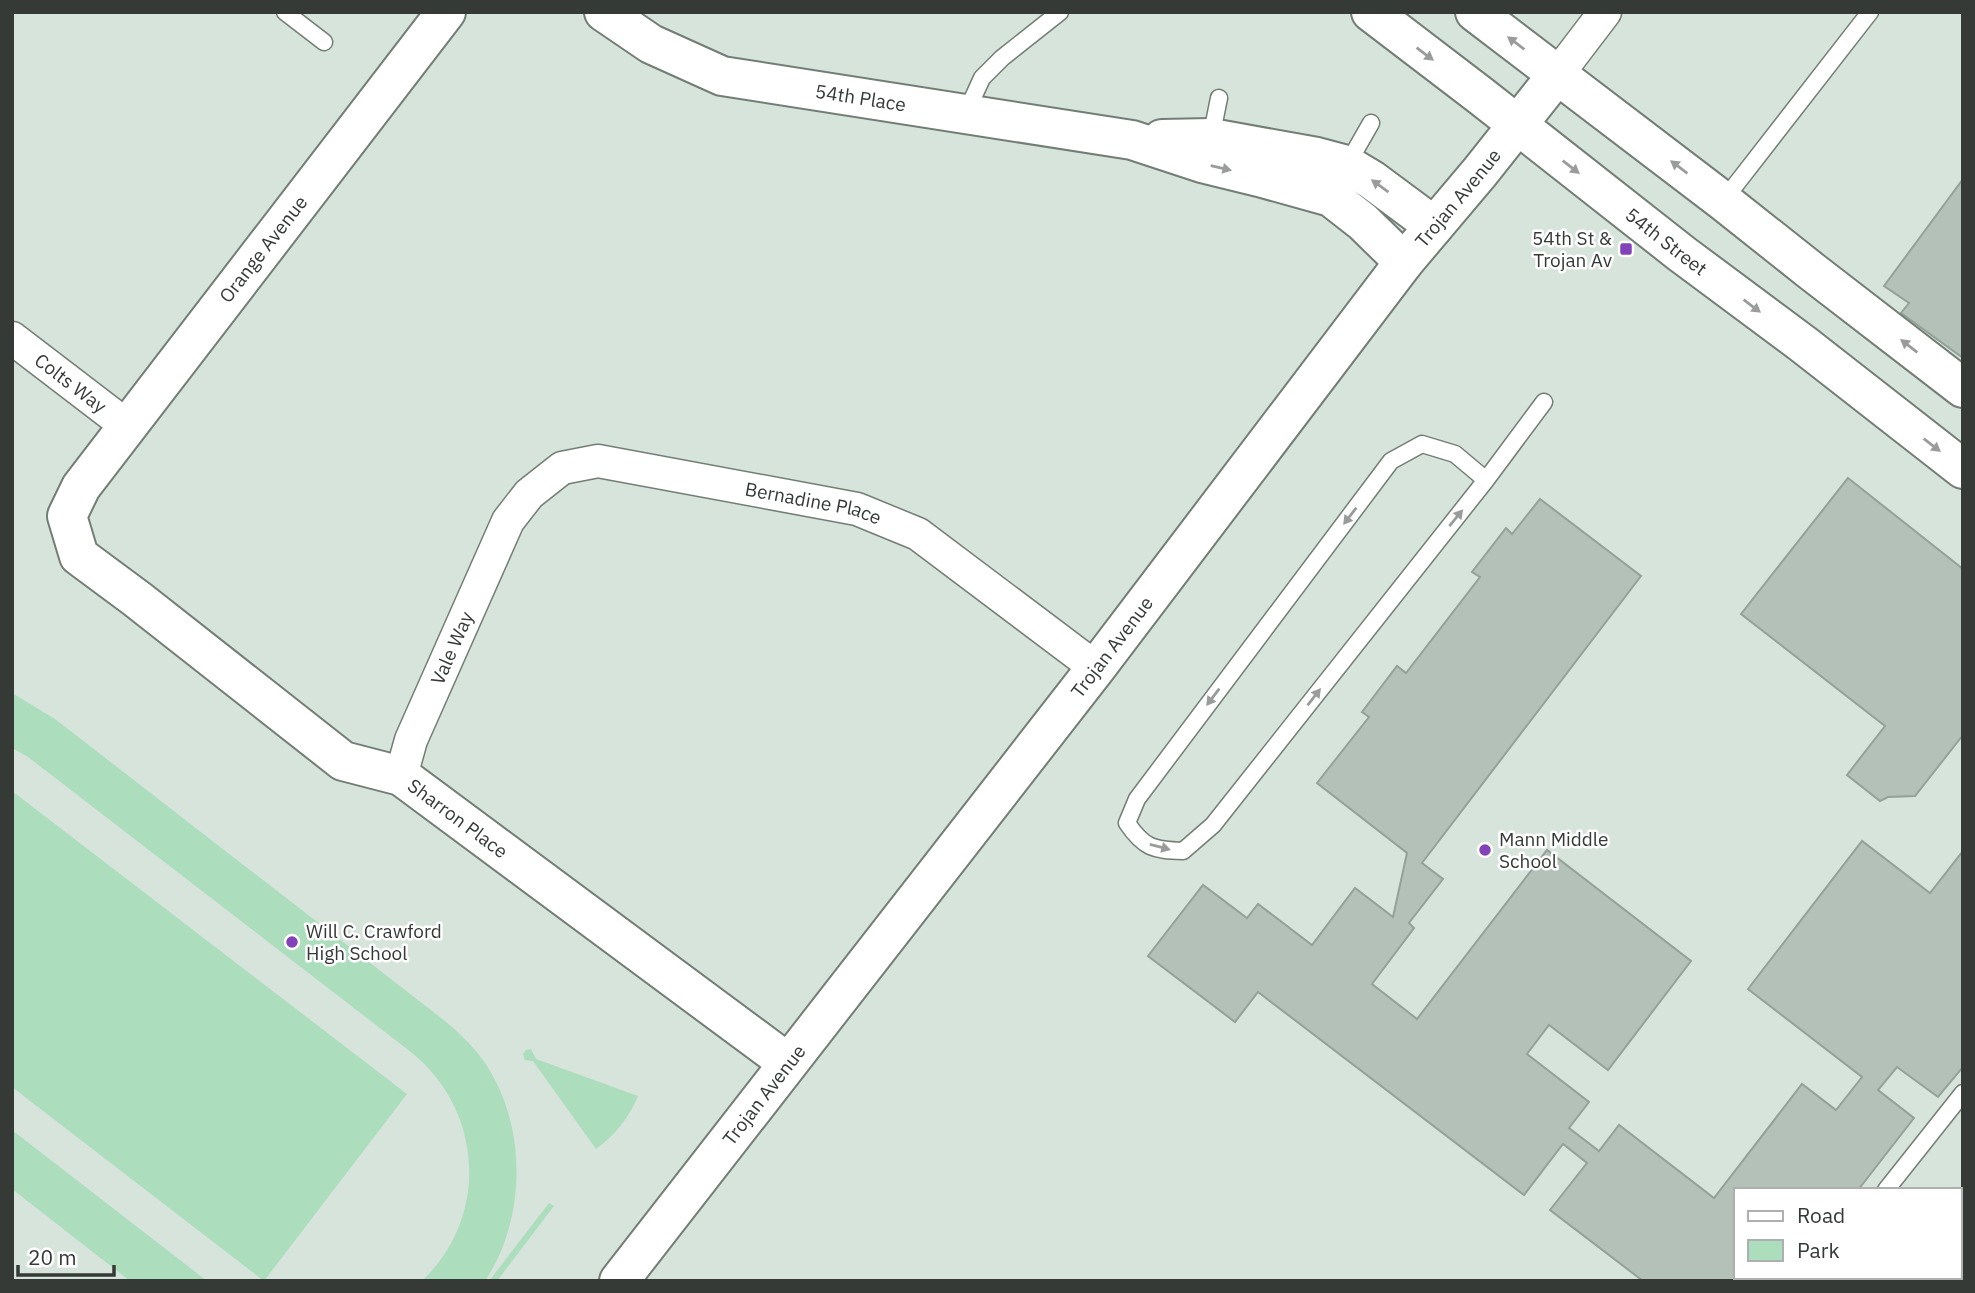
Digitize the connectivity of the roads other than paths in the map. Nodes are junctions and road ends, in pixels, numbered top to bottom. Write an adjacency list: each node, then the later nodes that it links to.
1 (285, 12): 9 (lane)
2 (446, 12): 24 (street, Orange Avenue)
3 (604, 12): 12 (street, 54th Place)
4 (1060, 12): 12 (lane)
5 (1371, 12): 14 (street, 54th Street, one-way to 14)
6 (1475, 12): 10 (street, one-way to 6)
7 (1605, 12): 10 (street, Trojan Avenue)
8 (1870, 12): 18 (lane)
9 (324, 42)
10 (1557, 75): 14 (street, Trojan Avenue); 18 (street, one-way to 10)
11 (1219, 98): 15 (lane)
12 (965, 115): 16 (street, 54th Place)
13 (1371, 123): 17 (lane)
14 (1517, 126): 19 (street, Trojan Avenue); 25 (street, 54th Street, one-way to 25)
15 (1211, 138): 16 (street, 54th Place); 17 (street, 54th Place)
16 (1132, 140): 20 (street, 54th Place, one-way to 20)
17 (1347, 165): 19 (street, 54th Place, one-way to 17)
18 (1723, 201): 22 (street, one-way to 18)
19 (1434, 226): 20 (street, Trojan Avenue)
20 (1404, 262): 29 (street, Trojan Avenue)
21 (12, 338): 24 (street, Colts Way)
22 (1963, 388)
23 (1544, 402): 26 (lane)
24 (127, 426): 27 (street, Orange Avenue)
25 (1963, 469)
26 (1486, 480): 26 (lane, one-way to 26)
27 (81, 487): 30 (street, Sharron Place)
28 (508, 521): 29 (street, Bernadine Place); 30 (street, Vale Way)
29 (1096, 668): 31 (street, Trojan Avenue)
30 (401, 776): 31 (street, Sharron Place)
31 (788, 1063): 34 (street, Trojan Avenue)
32 (1963, 1093): 33 (lane)
33 (1888, 1188)
34 (619, 1281)

